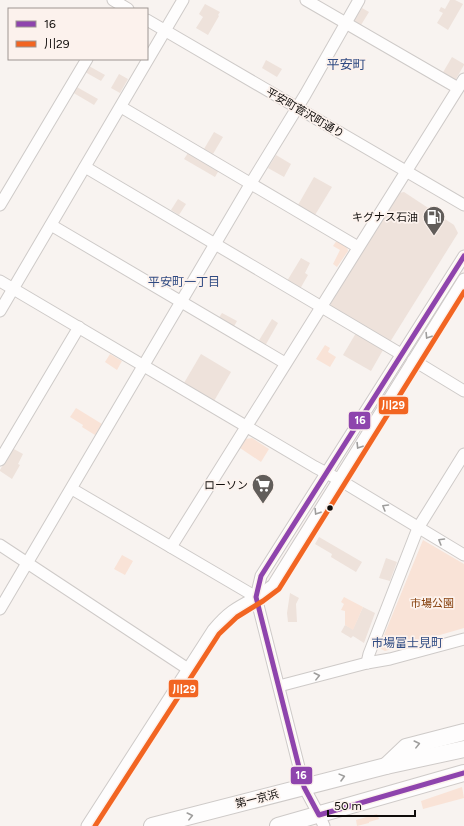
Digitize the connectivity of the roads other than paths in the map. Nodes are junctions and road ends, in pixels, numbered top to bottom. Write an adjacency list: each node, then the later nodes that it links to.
1 (183, 0): 6 (street)
2 (306, 0): 5 (street)
3 (359, 0): 5 (street)
4 (148, 21): 6 (street, 平安町菅沢町通り)
5 (346, 23): 10 (street); 12 (street)
6 (165, 30): 9 (street); 12 (street, 平安町菅沢町通り)
7 (86, 60): 16 (street)
8 (148, 60): 11 (street)
9 (148, 60)
10 (461, 84): 14 (street)
11 (121, 107): 13 (street); 15 (street)
12 (296, 108): 14 (street, 平安町菅沢町通り); 15 (street)
13 (85, 167): 18 (street); 19 (street)
14 (406, 171): 17 (street, 平安町菅沢町通り); 20 (street)
15 (251, 183): 19 (street); 20 (street)
16 (0, 205)
17 (464, 205)
18 (51, 225): 24 (street); 25 (street)
19 (215, 244): 25 (street); 26 (street)
20 (358, 247): 26 (street)
21 (464, 256): 29 (street)
22 (464, 279): 30 (street, one-way to 30)
23 (0, 281): 24 (street)
24 (14, 289): 27 (street); 28 (street)
25 (181, 302): 31 (street); 32 (street)
26 (320, 306): 29 (street); 31 (street)
27 (0, 311)
28 (78, 327): 32 (street); 36 (street)
29 (401, 354): 38 (street)
30 (413, 360): 33 (street); 39 (street, one-way to 39)
31 (285, 363): 34 (street)
32 (143, 366): 34 (street); 40 (street)
33 (464, 391)
34 (245, 426): 38 (street); 43 (street)
35 (464, 454): 37 (street)
36 (0, 460)
37 (460, 468): 41 (street)
38 (327, 473): 39 (street); 46 (street)
39 (338, 479): 41 (street, one-way to 39); 46 (street, one-way to 46)
40 (72, 489): 43 (street); 45 (street)
41 (418, 528): 44 (street, one-way to 41); 49 (street)
42 (0, 545): 45 (street)
43 (171, 546): 46 (street)
44 (464, 555)
45 (27, 563): 47 (street); 50 (street)
46 (256, 597): 50 (street); 51 (street)
47 (0, 609)
48 (464, 639): 49 (street)
49 (367, 663): 51 (street, one-way to 49)
50 (188, 669): 58 (street)
51 (279, 686): 56 (street)
52 (464, 732): 54 (highway, 第一京浜, one-way to 52)
53 (464, 749): 54 (highway, 第一京浜)
54 (386, 766): 56 (highway, 第一京浜, one-way to 54)
55 (464, 773): 57 (highway)
56 (304, 787): 57 (street); 59 (highway, 第一京浜, one-way to 56)
57 (322, 820): 60 (highway)
58 (87, 826)
59 (152, 826)
60 (278, 826)

